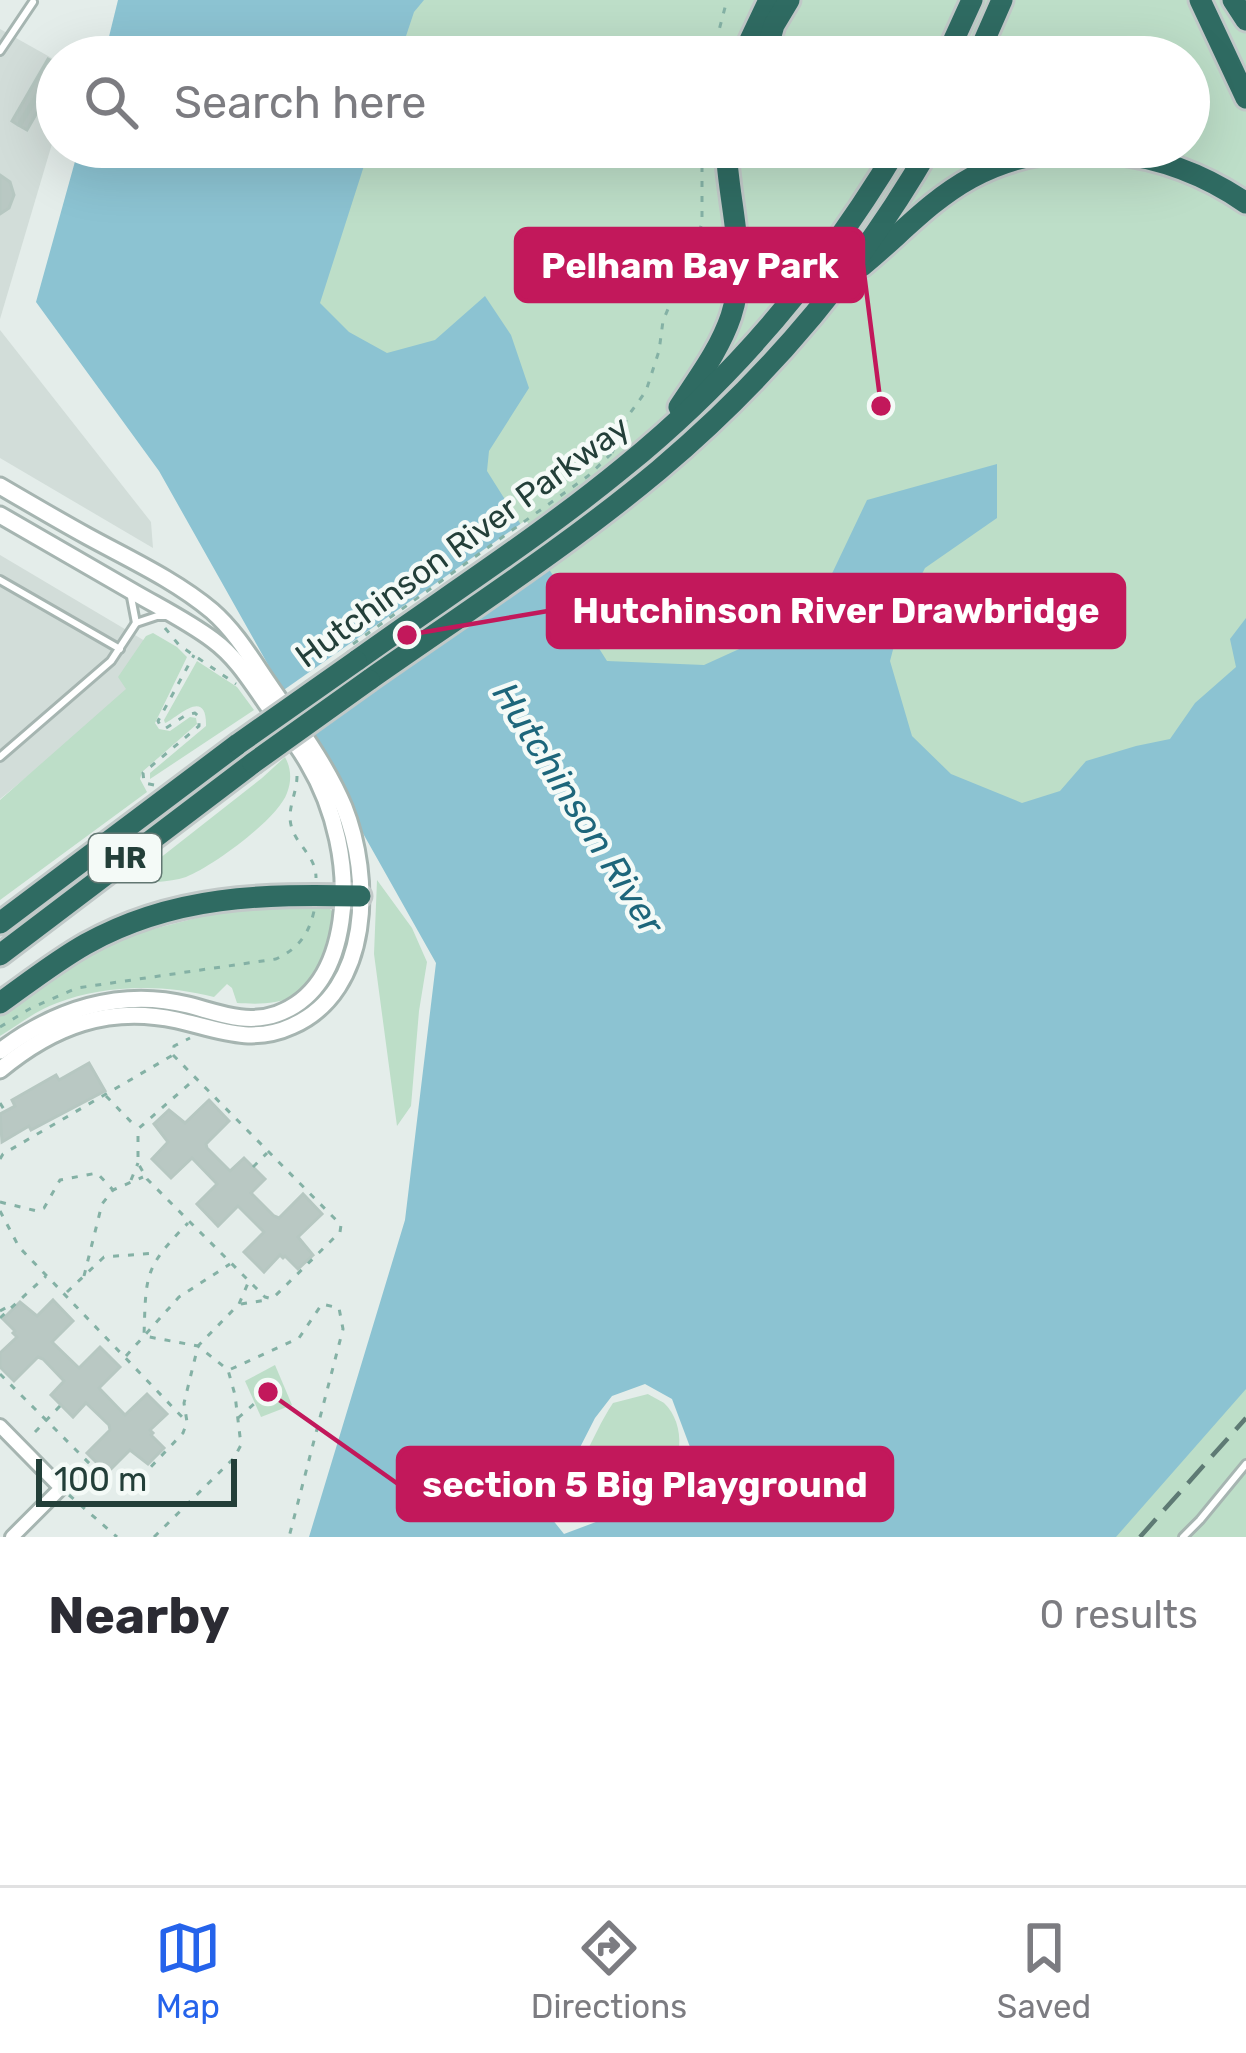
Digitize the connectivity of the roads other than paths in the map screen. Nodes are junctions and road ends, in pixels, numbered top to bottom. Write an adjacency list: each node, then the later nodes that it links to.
1 (769, 0): 9 (highway)
2 (789, 0): 10 (highway)
3 (1002, 0): 13 (highway)
4 (1200, 0): 15 (highway)
5 (1233, 0): 8 (highway)
6 (33, 2): 14 (lane)
7 (969, 7): 11 (highway); 12 (highway)
8 (1246, 20)
9 (752, 36)
10 (771, 36)
11 (947, 36)
12 (956, 36)
13 (986, 36)
14 (0, 51)
15 (1246, 98)
16 (729, 168): 23 (highway)
17 (885, 168): 23 (highway, Hutchinson River Parkway / HR)
18 (917, 168): 22 (highway, Hutchinson River Parkway / HR)
19 (995, 168): 22 (highway)
20 (1176, 168): 21 (highway)
21 (1246, 203)
22 (834, 289): 24 (highway, Hutchinson River Parkway / HR)
23 (661, 436): 24 (highway, Hutchinson River Parkway / HR)
24 (624, 470): 35 (highway, Hutchinson River Parkway / HR, bridge); 36 (highway, Hutchinson River Parkway / HR, bridge)
25 (0, 486): 32 (street)
26 (0, 515): 27 (street)
27 (52, 544): 29 (lane); 31 (street)
28 (0, 580): 30 (lane)
29 (136, 622): 30 (lane); 31 (lane)
30 (120, 650): 33 (lane)
31 (236, 661): 32 (street)
32 (282, 715): 34 (street)
33 (0, 757)
34 (352, 895): 37 (highway); 38 (street); 39 (street)
35 (0, 923)
36 (0, 955)
37 (0, 1003)
38 (0, 1051)
39 (0, 1070)
40 (0, 1426): 42 (street)
41 (1246, 1464): 43 (lane)
42 (12, 1537)
43 (1183, 1537)

